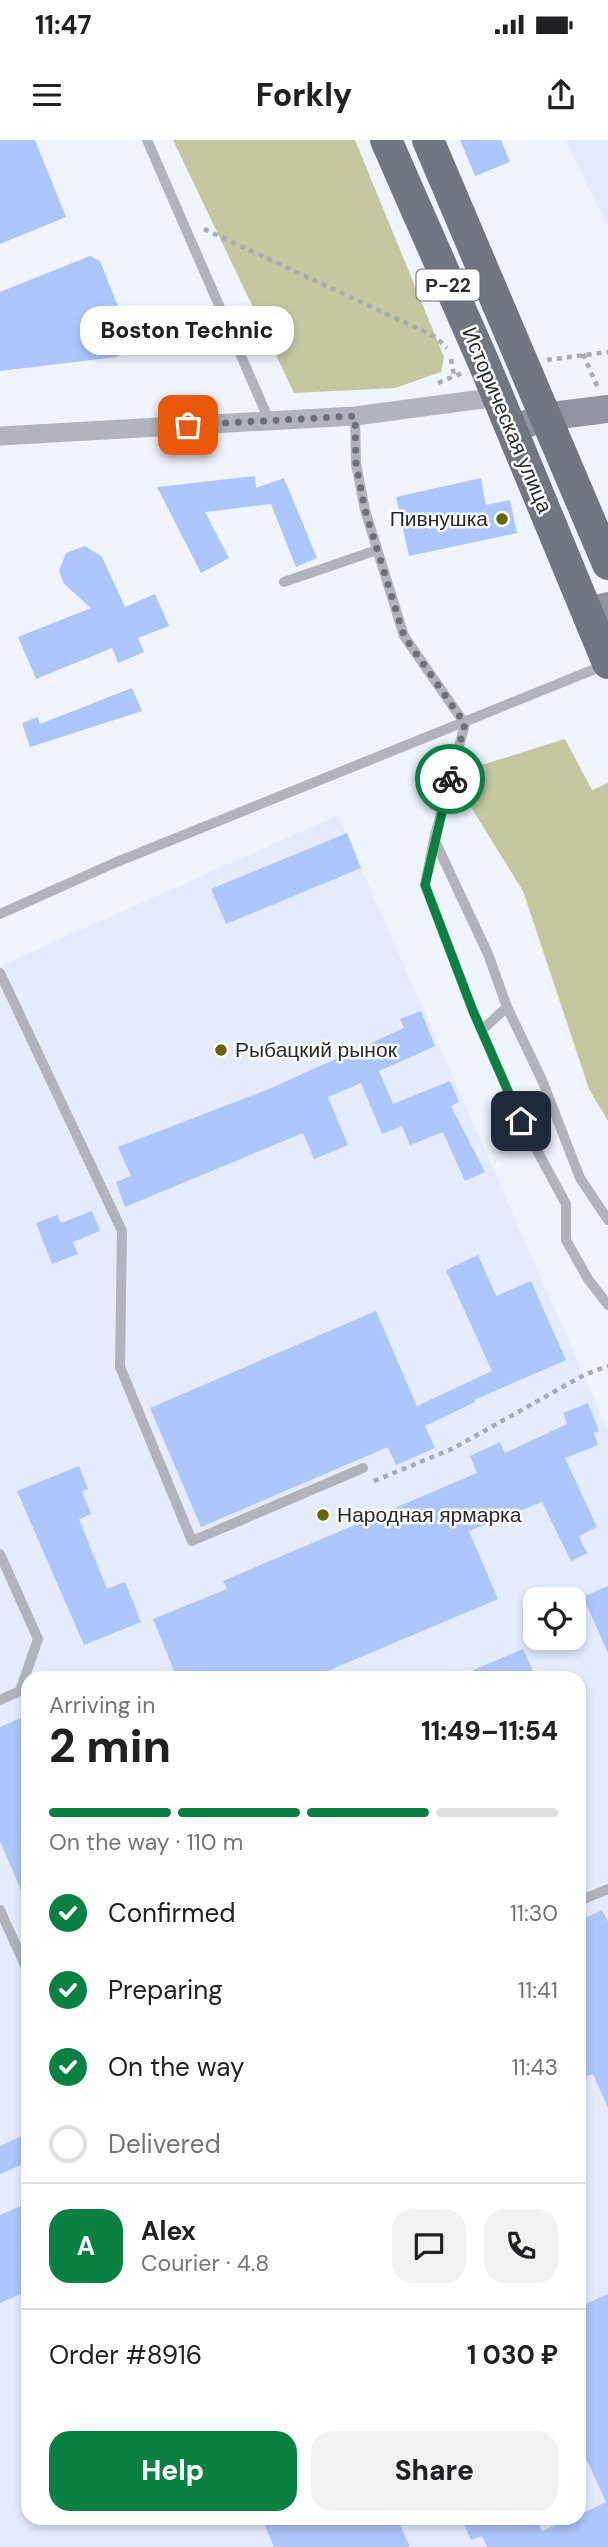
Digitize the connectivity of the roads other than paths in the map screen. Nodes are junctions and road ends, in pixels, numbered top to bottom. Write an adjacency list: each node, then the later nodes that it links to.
1 (147, 140): 8 (lane)
2 (386, 140): 4 (highway, Историческая улица / Р-22)
3 (428, 140): 7 (highway, Историческая улица / Р-22)
4 (498, 397): 6 (street); 9 (highway, Историческая улица / Р-22)
5 (608, 409): 7 (main road)
6 (355, 416): 8 (street); 11 (lane)
7 (544, 417): 9 (main road); 12 (highway, Историческая улица / Р-22)
8 (269, 420): 10 (street)
9 (511, 430): 14 (highway, Историческая улица / Р-22)
10 (0, 436)
11 (377, 550): 13 (lane); 16 (lane)
12 (608, 564)
13 (284, 582)
14 (598, 608): 15 (highway, Историческая улица / Р-22)
15 (608, 664): 16 (lane)
16 (465, 724): 17 (lane); 18 (lane)
17 (434, 839): 20 (lane); 21 (lane)
18 (0, 914)
19 (0, 973): 24 (lane)
20 (507, 1007): 21 (lane); 22 (lane)
21 (483, 1029): 23 (lane)
22 (608, 1220)
23 (608, 1305)
24 (363, 1468)
25 (0, 1554): 26 (lane)
26 (27, 1671)
27 (21, 1688): 28 (lane)
28 (0, 1700)
29 (608, 1889): 30 (lane)
30 (586, 1898)
31 (0, 1910): 32 (lane)
32 (21, 1956)

